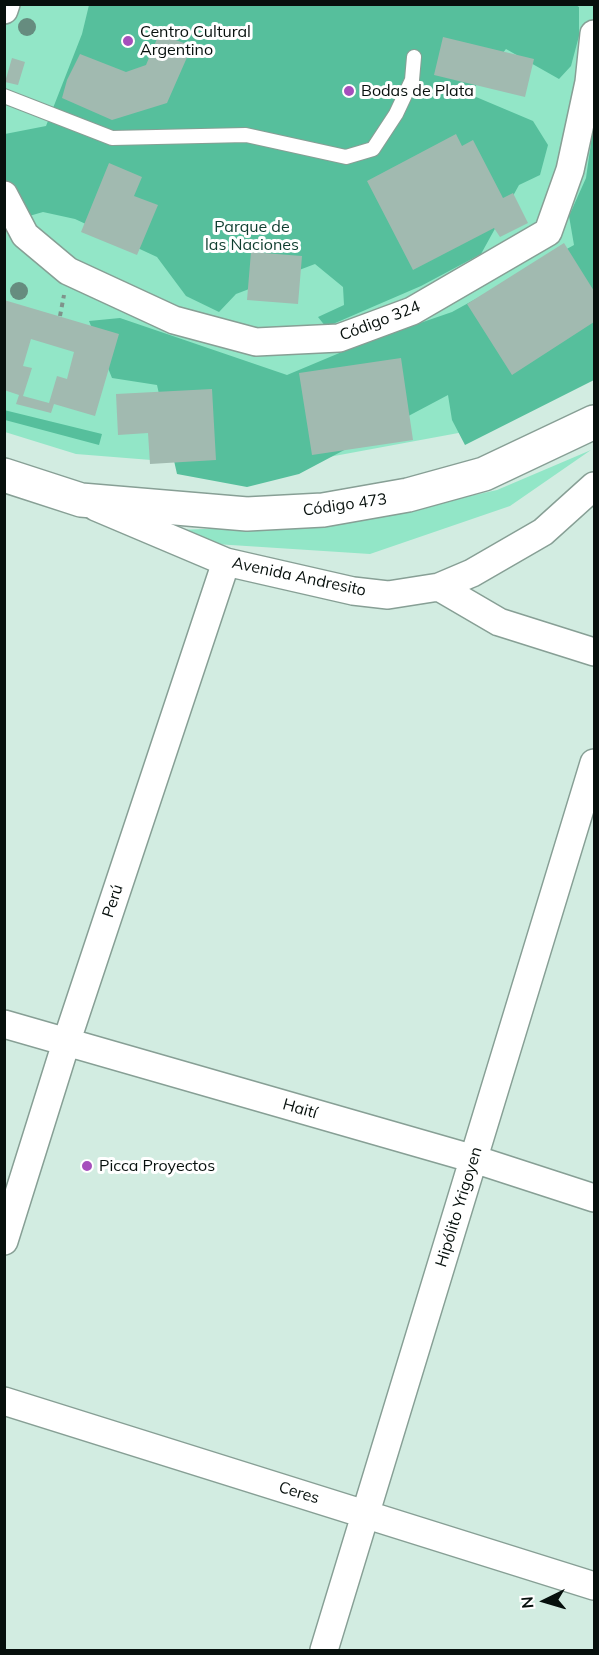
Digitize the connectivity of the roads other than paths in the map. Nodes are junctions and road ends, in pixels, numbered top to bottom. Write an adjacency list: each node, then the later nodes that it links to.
1 (6, 4): 2 (street)
2 (4, 10)
3 (594, 34): 7 (street, Código 324)
4 (414, 57): 5 (lane)
5 (4, 96)
6 (4, 195): 7 (street, Código 324)
7 (15, 238)
8 (594, 422): 11 (main road, Código 473)
9 (4, 475): 11 (main road, Avenida Andresito)
10 (594, 486): 13 (street, Avenida Andresito)
11 (81, 500): 12 (street, Avenida Andresito)
12 (226, 562): 13 (street, Avenida Andresito); 17 (street, Perú)
13 (439, 587): 14 (street)
14 (594, 652)
15 (594, 763): 18 (street, Hipólito Yrigoyen)
16 (4, 1024): 17 (street, Haití)
17 (66, 1042): 18 (street, Haití); 20 (street, Perú)
18 (474, 1159): 19 (street, Haití); 22 (street, Hipólito Yrigoyen)
19 (594, 1198)
20 (4, 1240)
21 (4, 1401): 22 (street, Ceres)
22 (365, 1514): 23 (street, Ceres); 24 (street, Hipólito Yrigoyen)
23 (594, 1586)
24 (324, 1650)

